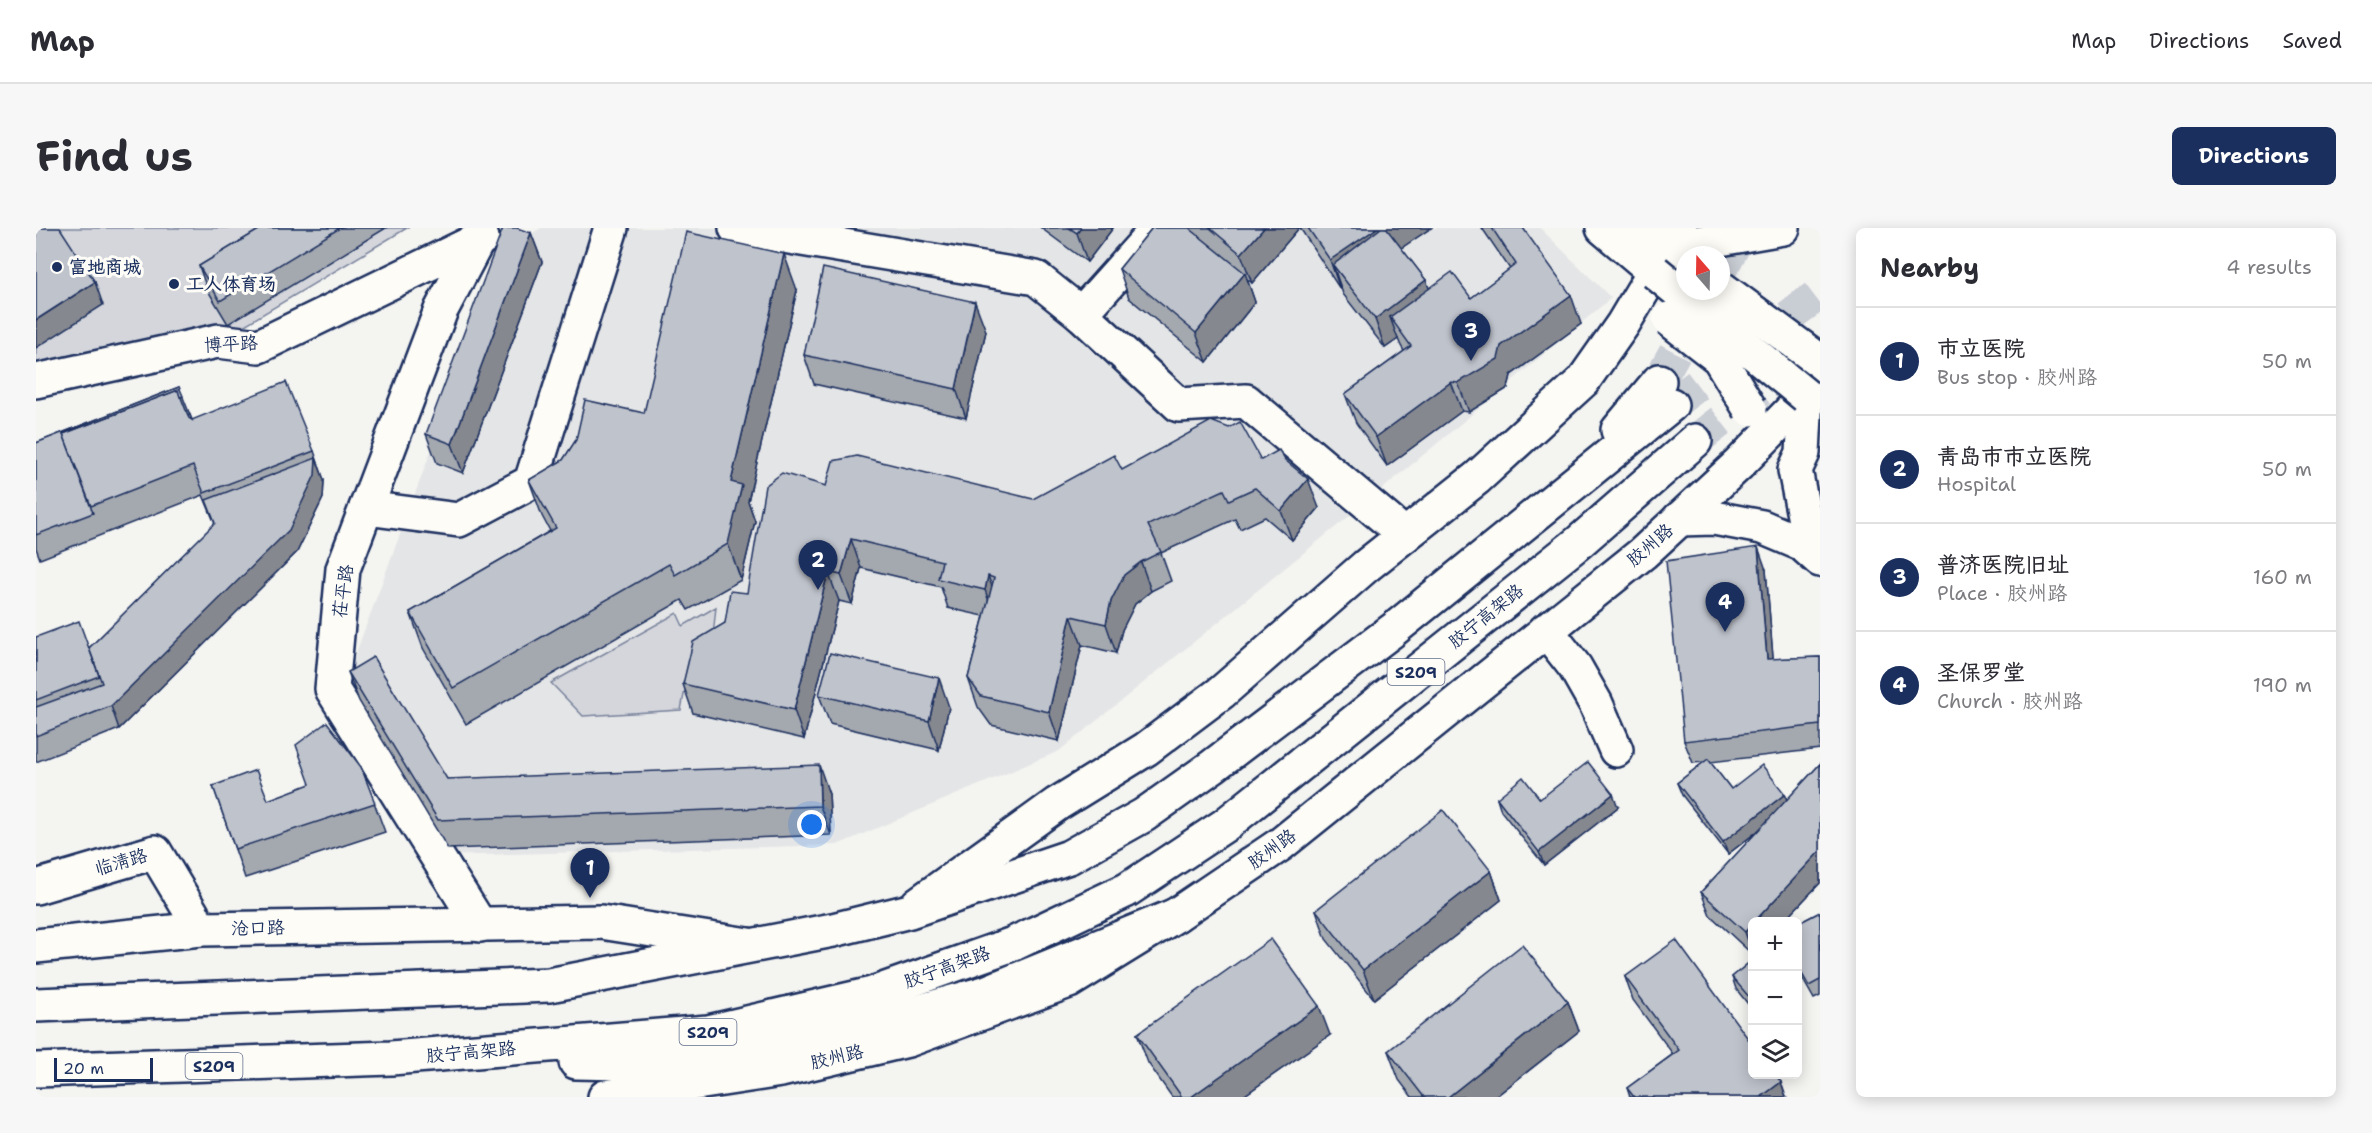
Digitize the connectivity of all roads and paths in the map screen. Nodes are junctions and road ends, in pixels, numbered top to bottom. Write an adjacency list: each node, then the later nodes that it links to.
1 (611, 228): 17 (main road)
2 (736, 228): 9 (main road)
3 (1158, 228): 9 (main road)
4 (1603, 228): 7 (main road)
5 (1783, 228): 7 (main road)
6 (487, 234): 12 (main road, 博平路); 17 (main road, 茌平路)
7 (1666, 247): 10 (main road); 14 (main road, bridge)
8 (1730, 295): 11 (main road, bridge)
9 (1081, 314): 19 (main road)
10 (1623, 324): 16 (main road, bridge); 19 (main road)
11 (1820, 361)
12 (36, 381)
13 (1665, 393): 25 (main road, S209)
14 (1815, 395): 16 (main road, 胶州路); 20 (main road)
15 (1695, 441): 32 (main road, 胶宁高架路 / S209)
16 (1739, 465): 18 (main road, 胶州路)
17 (366, 508): 27 (main road, 茌平路)
18 (1679, 519): 21 (main road); 22 (main road, 胶州路)
19 (1405, 535): 25 (main road)
20 (1820, 552)
21 (1820, 560)
22 (1546, 630): 23 (main road); 26 (main road, 胶州路)
23 (1616, 750)
24 (36, 887): 28 (main road, 临清路)
25 (910, 911): 29 (main road, S209)
26 (1176, 915): 32 (main road); 34 (main road, 胶州路)
27 (480, 925): 28 (main road, 沧口路); 29 (main road)
28 (201, 929): 30 (main road, 沧口路)
29 (748, 945): 31 (main road, S209)
30 (36, 946)
31 (36, 1005)
32 (391, 1058): 33 (main road, 胶宁高架路 / S209)
33 (36, 1070)
34 (605, 1097)

